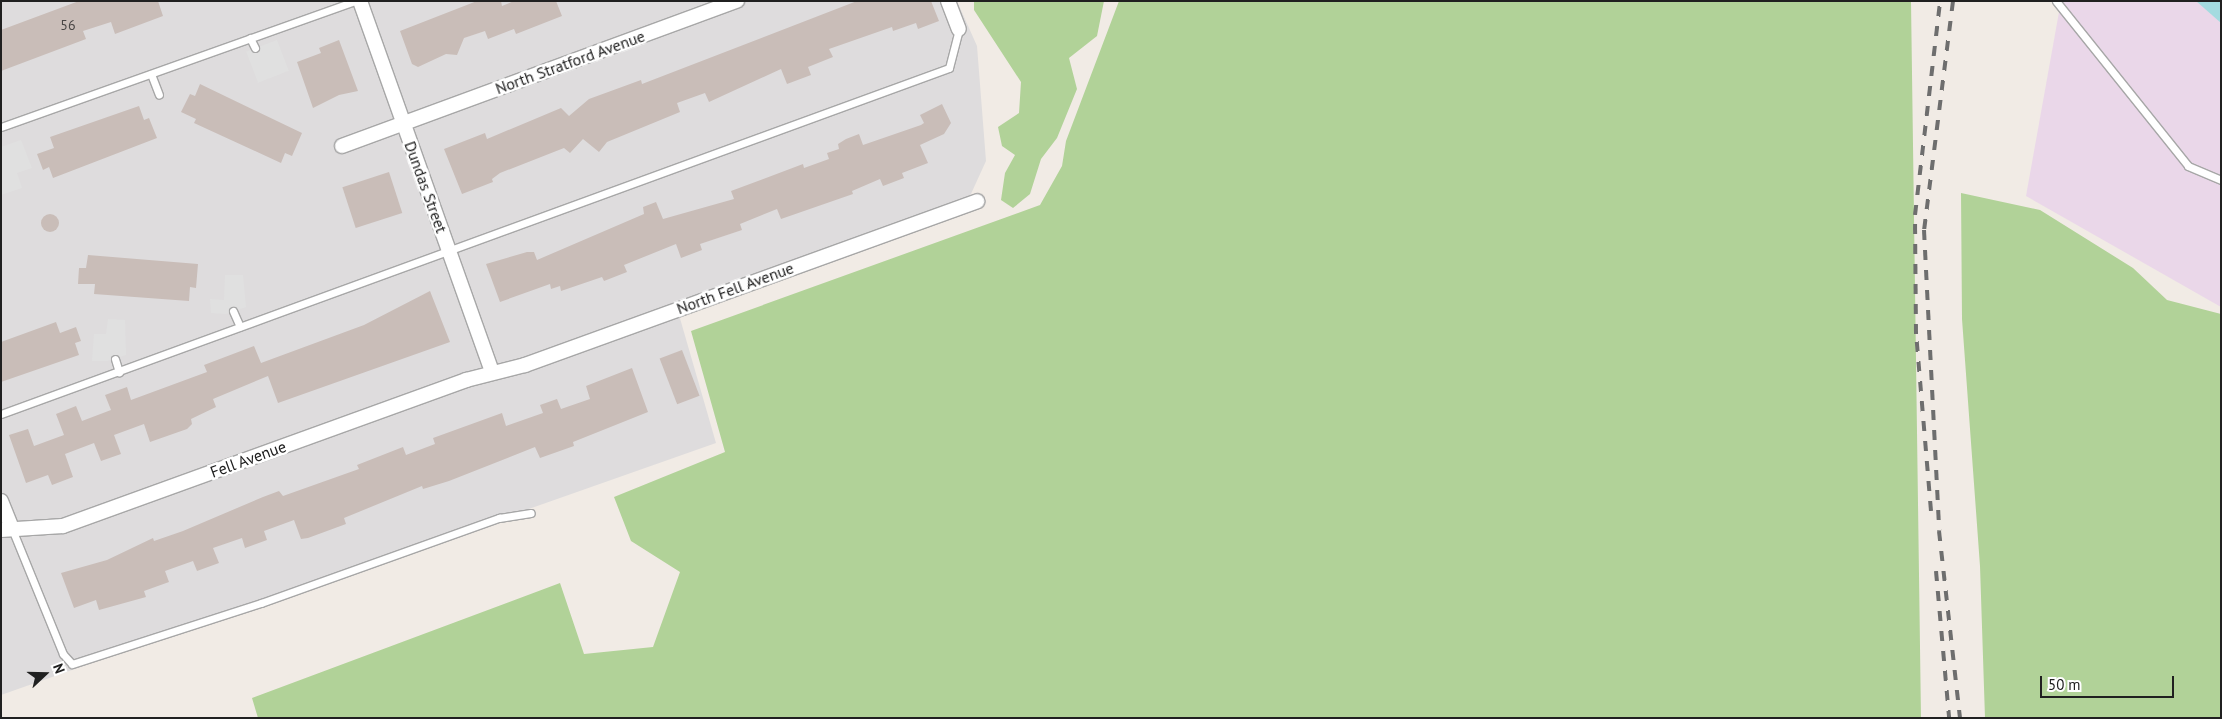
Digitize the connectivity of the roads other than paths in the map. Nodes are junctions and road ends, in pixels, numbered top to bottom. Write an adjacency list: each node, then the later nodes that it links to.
1 (354, 1): 7 (lane)
2 (360, 1): 11 (street, Dundas Street)
3 (737, 1): 11 (street, North Stratford Avenue)
4 (948, 1): 6 (street)
5 (2056, 1): 14 (lane)
6 (959, 29): 16 (lane)
7 (250, 38): 8 (lane); 9 (lane)
8 (254, 48)
9 (151, 74): 10 (lane); 12 (lane)
10 (159, 96)
11 (403, 123): 13 (street, North Stratford Avenue); 16 (street, Dundas Street)
12 (1, 127)
13 (342, 146)
14 (2221, 180)
15 (977, 201): 21 (street, North Fell Avenue)
16 (449, 252): 18 (lane); 21 (street, Dundas Street)
17 (233, 311): 18 (lane)
18 (240, 328): 20 (lane)
19 (114, 359): 20 (lane)
20 (119, 372): 22 (lane)
21 (492, 372): 25 (street, Fell Avenue)
22 (1, 414)
23 (1, 501): 25 (street)
24 (531, 512): 25 (lane)
25 (7, 529)

